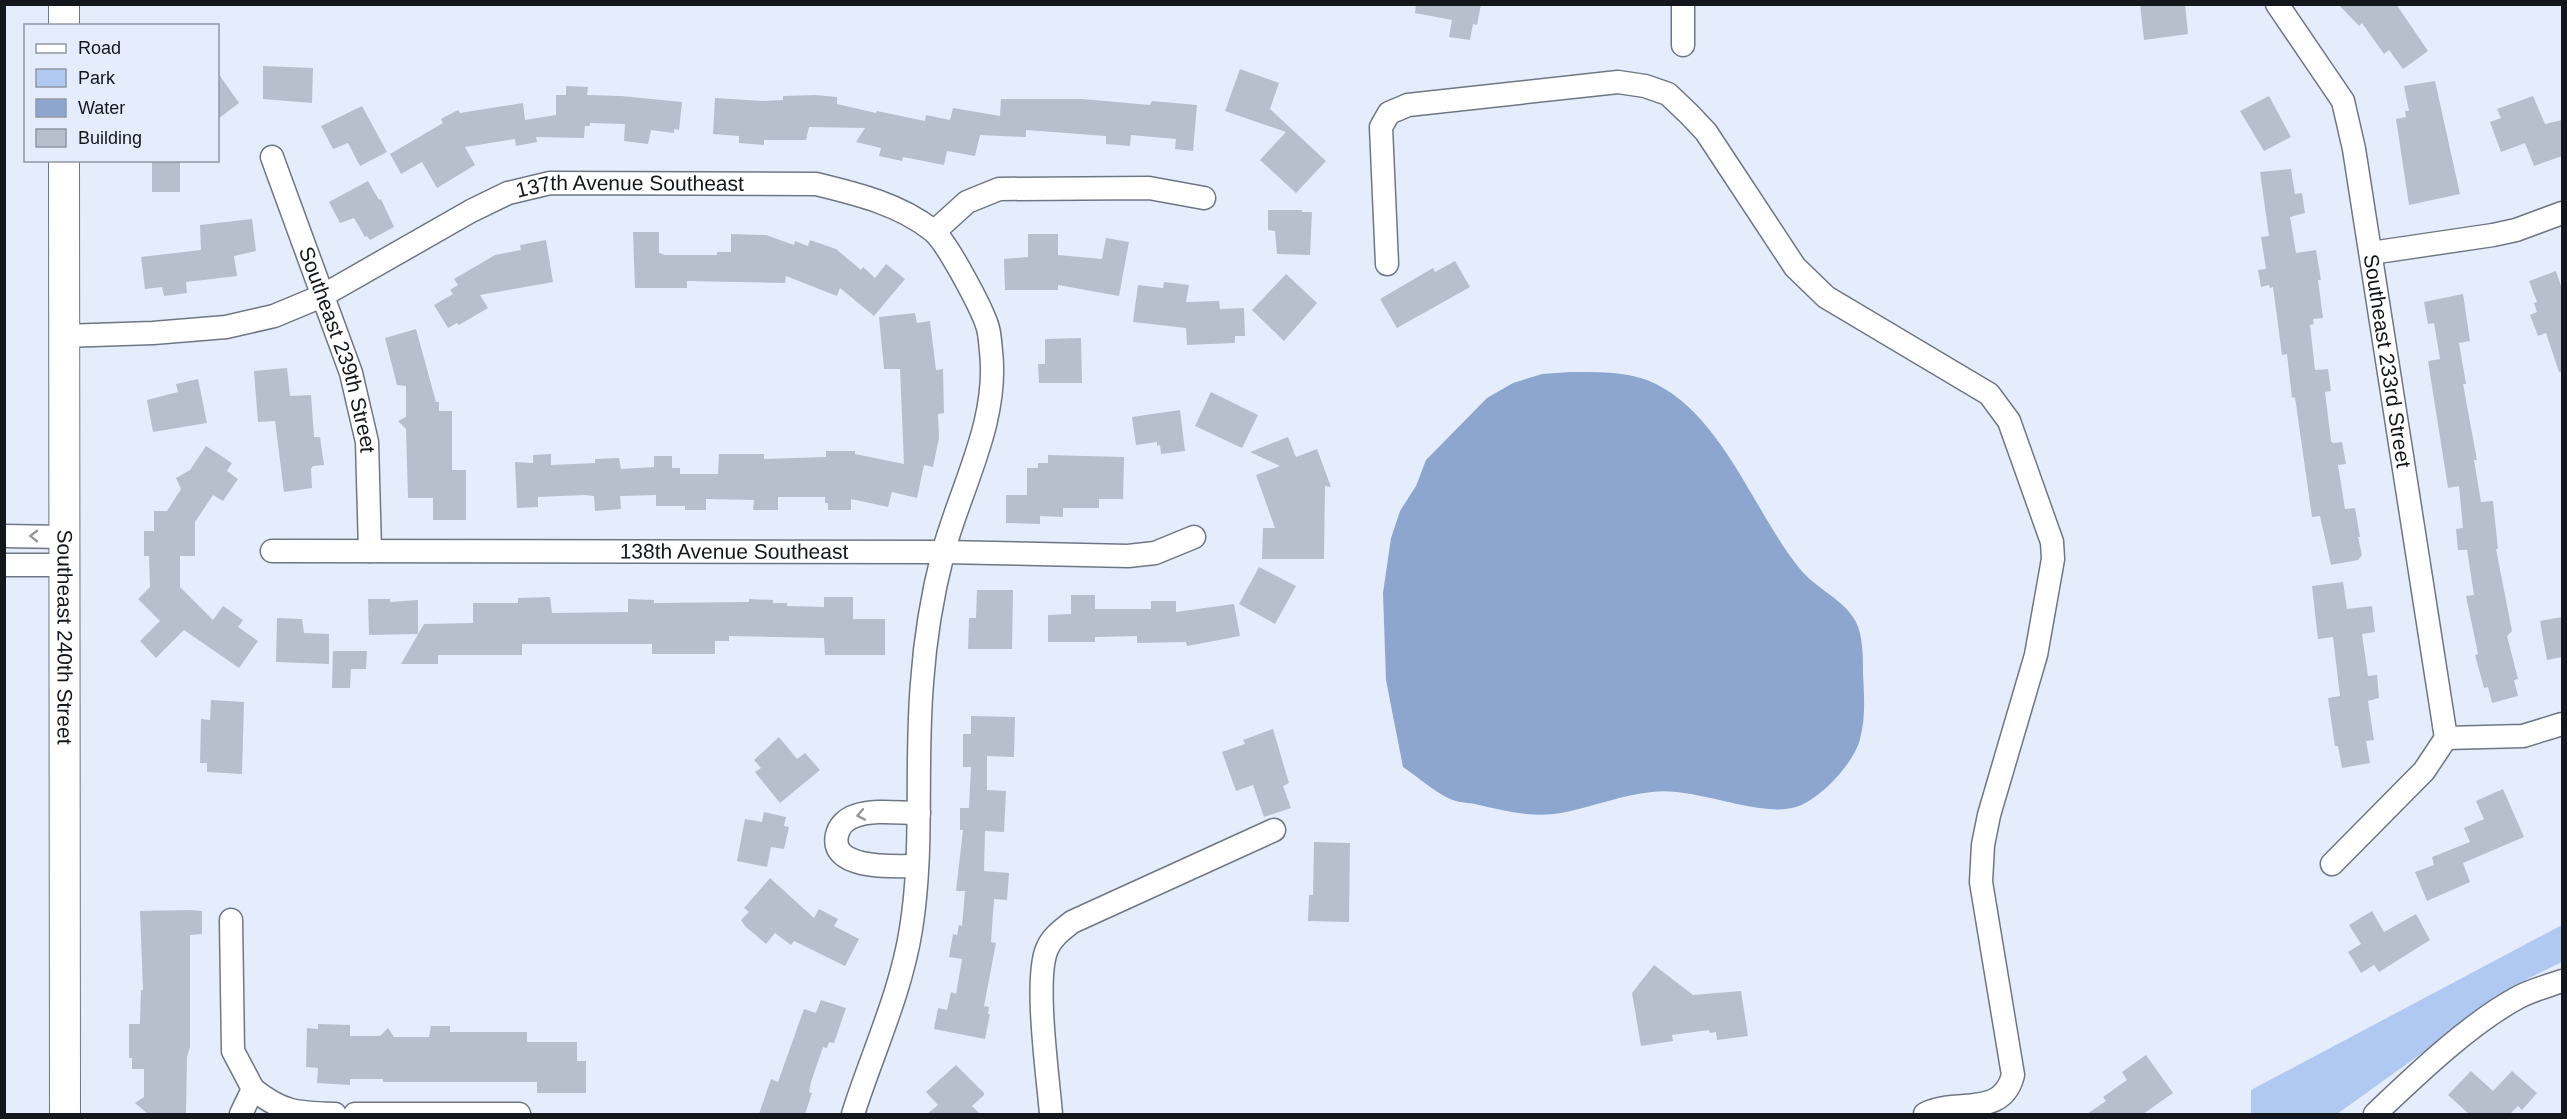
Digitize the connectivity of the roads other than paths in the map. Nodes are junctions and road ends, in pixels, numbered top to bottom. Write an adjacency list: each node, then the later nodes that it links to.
1 (64, 4): 4 (main road)
2 (1683, 4): 5 (street)
3 (2277, 4): 11 (street, Southeast 233rd Street)
4 (64, 24)
5 (1683, 45)
6 (272, 157): 13 (street, Southeast 239th Street)
7 (64, 162): 14 (main road, Southeast 240th Street)
8 (1204, 198): 10 (street)
9 (2562, 213): 11 (street)
10 (935, 231): 13 (street, 137th Avenue Southeast); 20 (street)
11 (2371, 253): 23 (street, Southeast 233rd Street)
12 (1387, 264): 38 (street)
13 (322, 296): 14 (street, 137th Avenue Southeast); 19 (street, Southeast 239th Street)
14 (63, 336): 17 (main road, Southeast 240th Street)
15 (4, 536): 17 (street, one-way to 15)
16 (1194, 537): 20 (street, 138th Avenue Southeast)
17 (63, 551): 21 (street); 31 (main road, Southeast 240th Street)
18 (272, 551): 19 (street, 138th Avenue Southeast)
19 (370, 551): 20 (street, 138th Avenue Southeast)
20 (943, 552): 24 (street)
21 (4, 566)
22 (2562, 724): 23 (street)
23 (2446, 738): 26 (street)
24 (919, 813): 27 (street); 27 (street, one-way to 27)
25 (1274, 830): 37 (street)
26 (2332, 864)
27 (917, 866): 36 (street)
28 (231, 920): 30 (street)
29 (2562, 981): 39 (street)
30 (253, 1089): 32 (street); 33 (street)
31 (66, 1114)
32 (241, 1114)
33 (335, 1114)
34 (355, 1114): 35 (street)
35 (519, 1114)
36 (853, 1114)
37 (1051, 1114)
38 (1925, 1114)
39 (2375, 1114)

